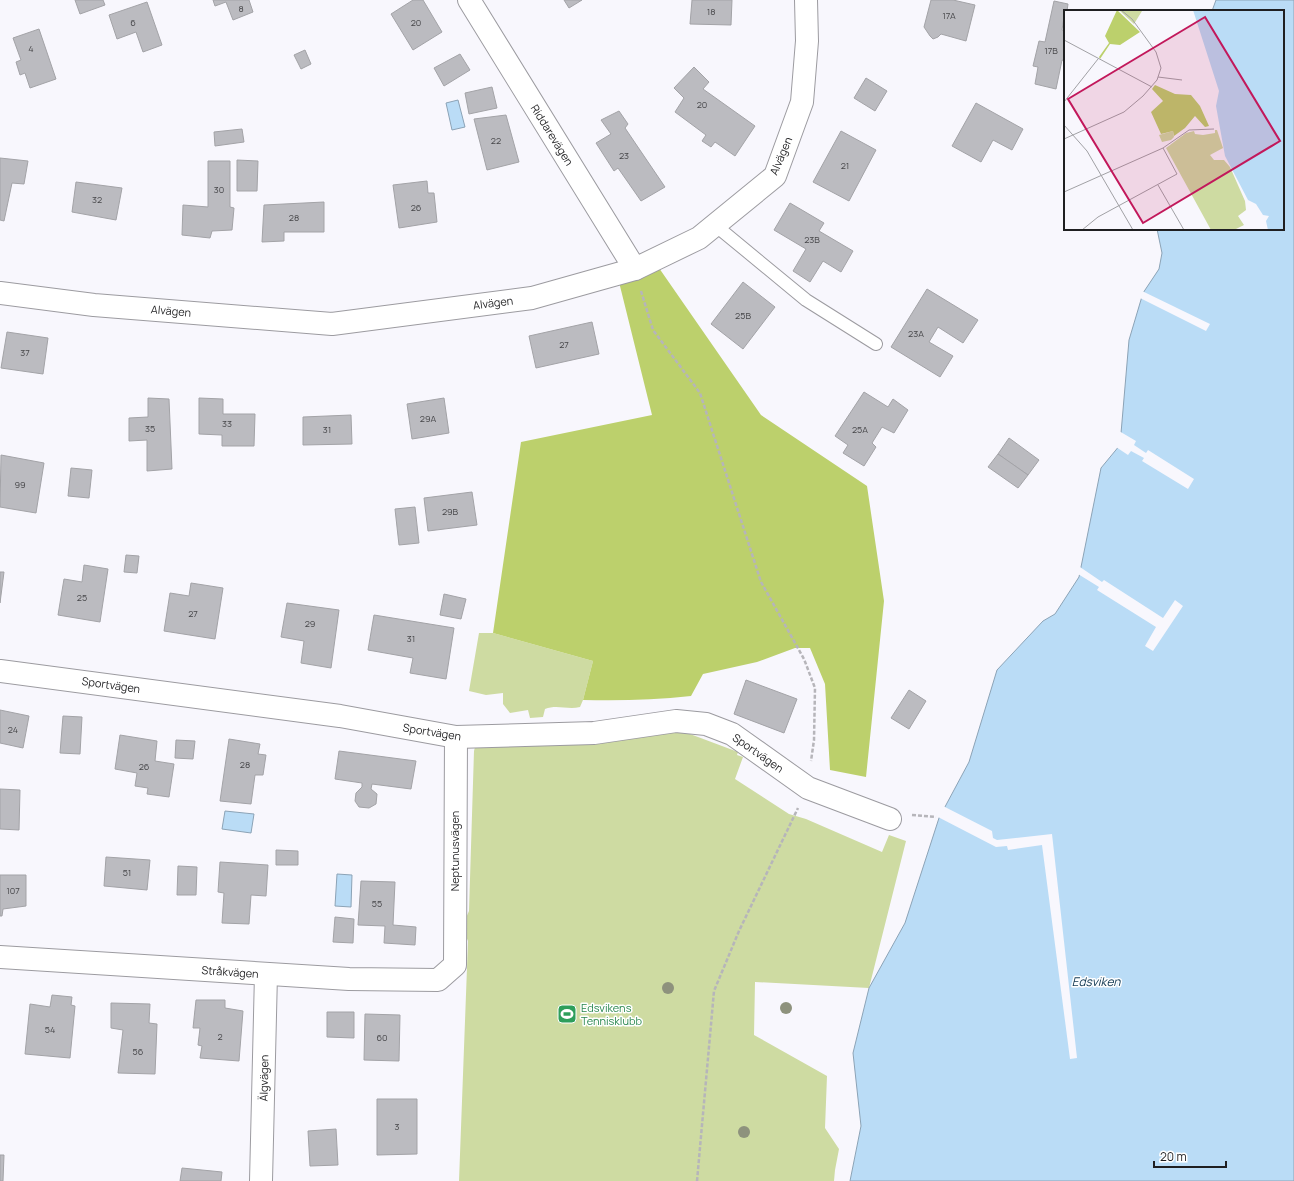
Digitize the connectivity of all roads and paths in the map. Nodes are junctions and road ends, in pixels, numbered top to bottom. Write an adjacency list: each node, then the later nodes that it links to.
1 (469, 0): 4 (street, Riddarevägen)
2 (806, 0): 3 (street, Alvägen)
3 (714, 225): 4 (street, Alvägen); 6 (lane)
4 (635, 269): 5 (street, Alvägen); 9 (path)
5 (0, 293)
6 (876, 344)
7 (0, 671): 8 (street, Sportvägen)
8 (456, 737): 9 (street, Sportvägen); 12 (street, Neptunusvägen)
9 (808, 788): 10 (street, Sportvägen); 15 (path)
10 (890, 819)
11 (0, 957): 13 (street, Stråkvägen)
12 (454, 966): 13 (street, Stråkvägen)
13 (266, 974): 14 (street, Älgvägen)
14 (262, 1181)
15 (697, 1181)

